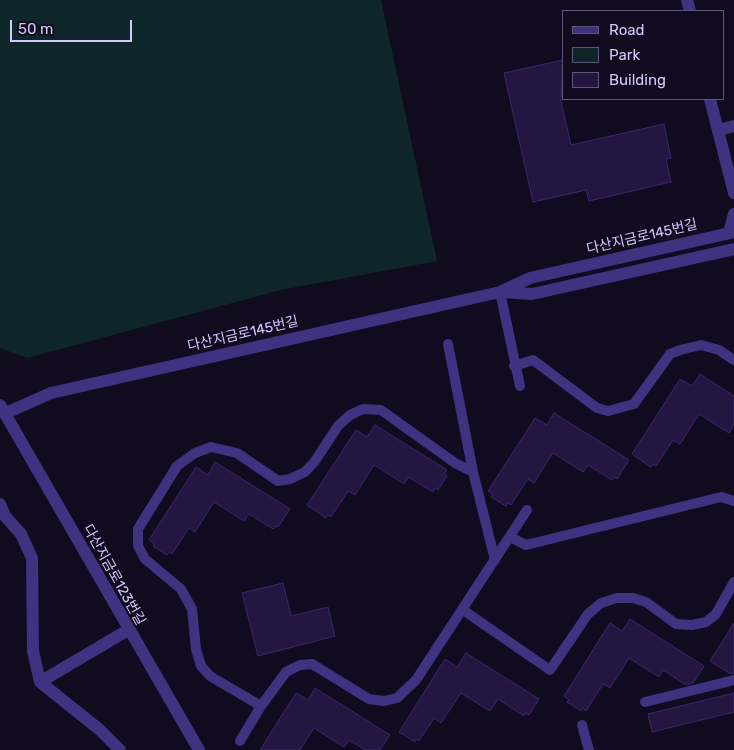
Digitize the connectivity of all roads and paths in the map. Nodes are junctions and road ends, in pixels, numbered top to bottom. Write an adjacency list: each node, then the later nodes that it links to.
1 (710, 100): 3 (street)
2 (734, 126): 3 (street)
3 (718, 130): 4 (street)
4 (734, 193)
5 (734, 214): 6 (street)
6 (731, 232): 8 (street, 다산지금로145번길)
7 (734, 249): 8 (street, 다산지금로145번길)
8 (500, 292): 11 (lane); 13 (street, 다산지금로145번길)
9 (448, 344): 14 (lane)
10 (734, 360): 11 (lane)
11 (514, 366): 12 (lane)
12 (520, 386)
13 (3, 409): 23 (street, 다산지금로123번길)
14 (473, 472): 20 (lane); 27 (lane)
15 (734, 501): 19 (lane)
16 (0, 504): 18 (street)
17 (527, 510): 19 (lane)
18 (2, 518): 25 (street)
19 (510, 537): 20 (lane)
20 (495, 560): 22 (lane)
21 (734, 582): 22 (lane)
22 (462, 610): 27 (lane)
23 (128, 630): 25 (street); 31 (street, 다산지금로123번길)
24 (734, 680): 26 (lane)
25 (40, 682): 30 (street)
26 (645, 702)
27 (261, 706): 29 (lane)
28 (582, 725): 32 (lane)
29 (240, 741)
30 (120, 750)
31 (199, 750)
32 (589, 750)

